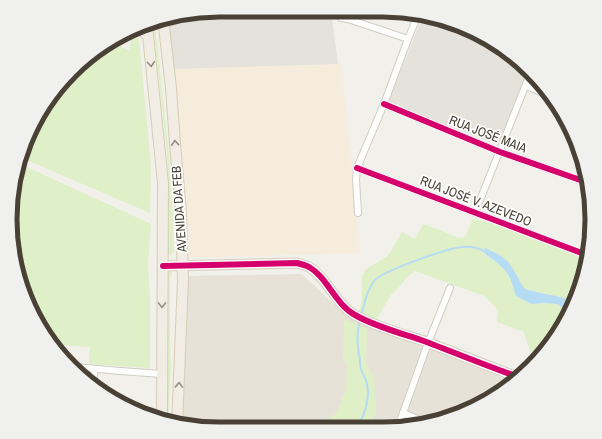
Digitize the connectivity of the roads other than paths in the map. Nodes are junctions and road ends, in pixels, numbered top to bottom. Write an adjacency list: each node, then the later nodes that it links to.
1 (341, 18): 7 (street)
2 (416, 20): 7 (street)
3 (164, 25): 19 (main road, AVENIDA DA FEB, one-way to 3)
4 (148, 30): 6 (main road, AVENIDA DA FEB)
5 (141, 33): 6 (street)
6 (149, 37): 18 (main road, AVENIDA DA FEB, one-way to 18)
7 (408, 39): 11 (street)
8 (528, 79): 9 (street)
9 (526, 86): 10 (street); 12 (street)
10 (540, 92)
11 (384, 104): 12 (street, RUA JOSÉ MAIA); 13 (street)
12 (500, 152): 14 (street, RUA JOSÉ MAIA); 16 (street)
13 (357, 168): 15 (street); 16 (street, RUA JOSÉ V. AZEVEDO)
14 (581, 180)
15 (358, 213)
16 (475, 213): 17 (street, RUA JOSÉ V. AZEVEDO)
17 (582, 254)
18 (163, 266): 19 (street); 24 (main road, AVENIDA DA FEB, one-way to 24)
19 (183, 266): 21 (street); 29 (main road, AVENIDA DA FEB, one-way to 19)
20 (450, 288): 21 (street)
21 (428, 343): 25 (street); 28 (street)
22 (81, 368): 23 (street)
23 (95, 369): 24 (street); 26 (street)
24 (162, 374): 27 (main road, AVENIDA DA FEB)
25 (512, 375)
26 (94, 378)
27 (162, 413)
28 (403, 413): 30 (street); 31 (street)
29 (177, 417)
30 (417, 419)
31 (400, 421)

